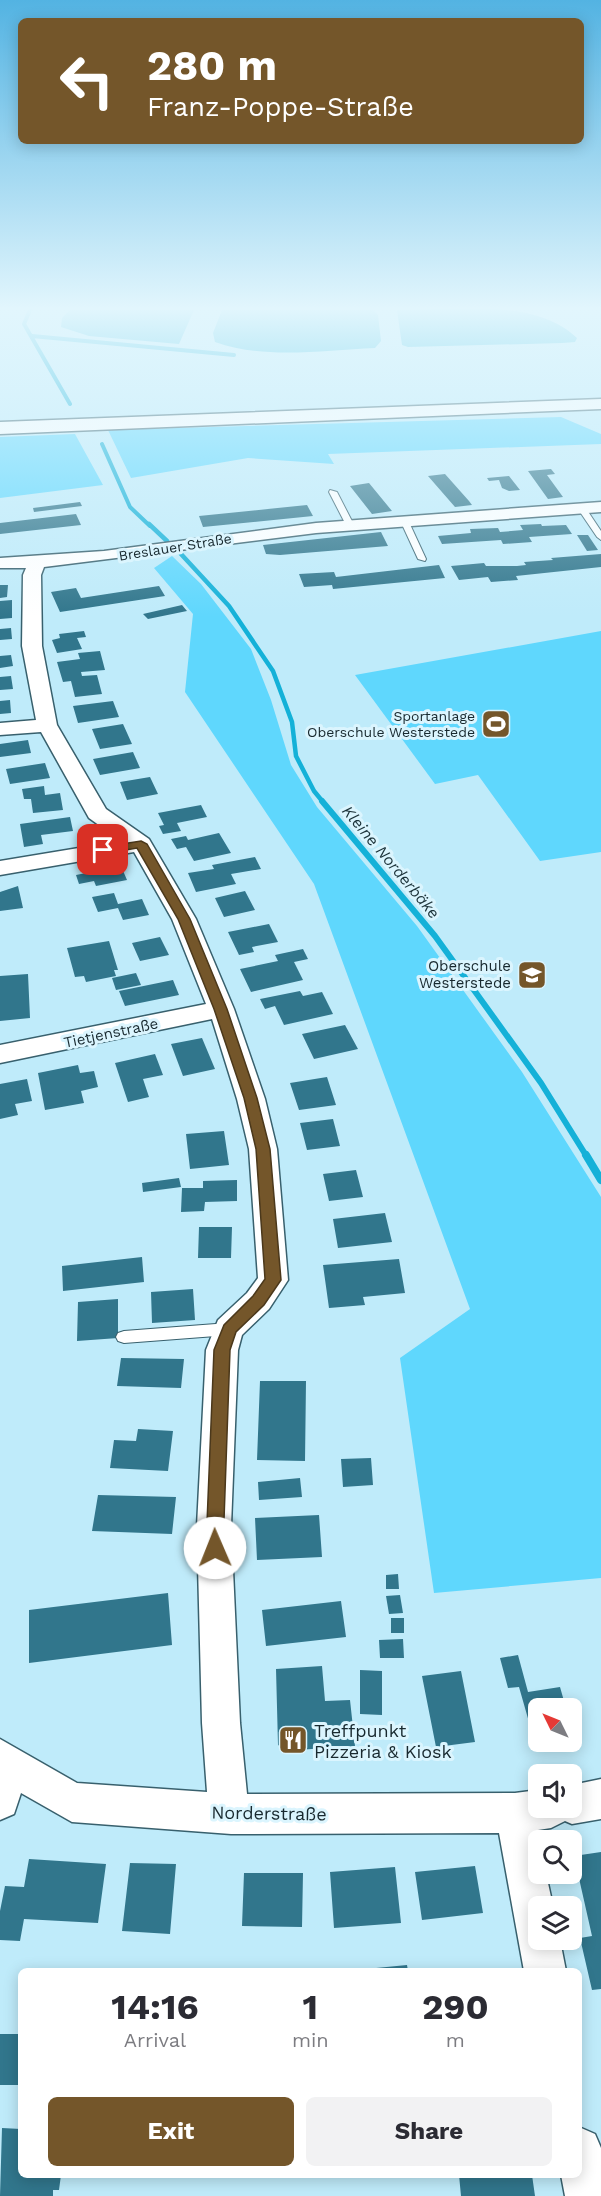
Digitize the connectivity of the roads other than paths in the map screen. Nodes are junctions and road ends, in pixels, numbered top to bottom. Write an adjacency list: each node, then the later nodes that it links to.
1 (188, 412): 3 (highway)
2 (389, 412): 4 (highway)
3 (0, 420)
4 (0, 428)
5 (333, 492): 9 (lane)
6 (601, 507): 7 (street, Breslauer Straße)
7 (581, 508): 8 (street, Breslauer Straße); 10 (lane)
8 (404, 520): 9 (street, Breslauer Straße); 11 (lane)
9 (350, 525): 13 (street, Breslauer Straße)
10 (601, 537)
11 (422, 559)
12 (0, 563): 13 (street, Breslauer Straße)
13 (37, 563): 14 (street)
14 (46, 725): 15 (street); 16 (street)
15 (0, 729)
16 (141, 844): 17 (street); 18 (street)
17 (0, 868)
18 (221, 1009): 19 (street, Tietjenstraße); 20 (street)
19 (0, 1054)
20 (229, 1329): 21 (lane); 27 (street)
21 (124, 1336)
22 (4, 1760): 24 (street); 27 (street, Norderstraße)
23 (601, 1799): 25 (street)
24 (0, 1800)
25 (582, 1802)
26 (528, 1810): 27 (street, Norderstraße)
27 (231, 1814)
28 (533, 1818): 29 (street)
29 (537, 1896)
30 (541, 1950): 31 (street)
31 (544, 1968)
32 (582, 2165): 33 (street)
33 (588, 2196)

